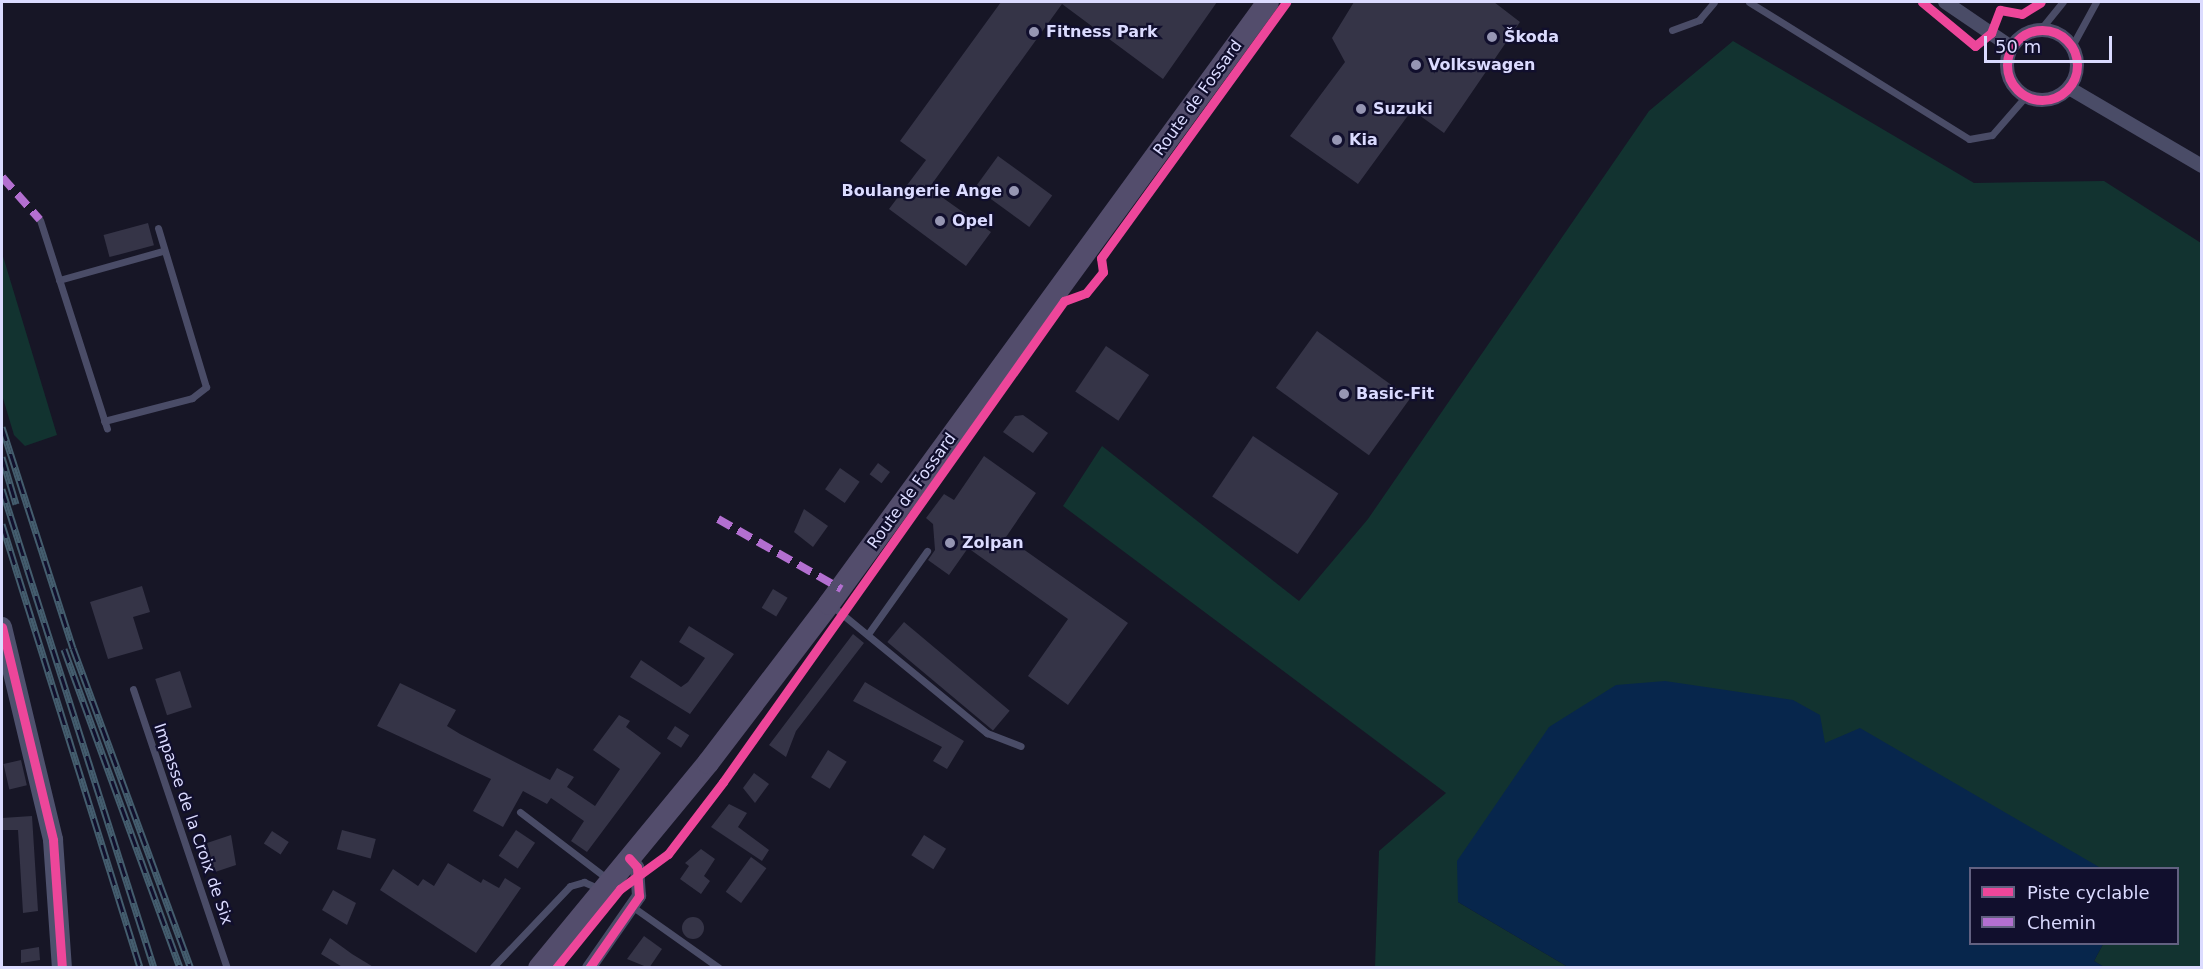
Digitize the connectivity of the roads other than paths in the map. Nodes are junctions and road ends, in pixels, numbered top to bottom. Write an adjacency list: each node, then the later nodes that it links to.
1 (1268, 2): 21 (main road, Route de Fossard)
2 (1714, 2): 7 (lane)
3 (1749, 2): 12 (lane)
4 (1945, 2): 10 (street)
5 (2063, 2): 8 (lane)
6 (2096, 2): 9 (lane)
7 (1672, 30)
8 (2040, 30): 9 (street); 10 (street)
9 (2072, 46): 11 (street)
10 (2011, 47): 12 (street)
11 (2069, 88): 12 (street); 13 (street)
12 (2026, 96)
13 (2202, 166)
14 (40, 220): 17 (lane)
15 (158, 228): 16 (lane)
16 (163, 250): 17 (lane); 18 (lane)
17 (59, 280): 18 (lane)
18 (104, 421): 19 (lane)
19 (107, 429)
20 (927, 551): 23 (lane)
21 (830, 604): 23 (lane); 27 (main road, Route de Fossard)
22 (2, 627): 30 (street)
23 (868, 634): 25 (lane)
24 (133, 689): 31 (lane, Impasse de la Croix de Six)
25 (1021, 746)
26 (520, 812): 28 (lane)
27 (629, 858): 28 (main road, Route de Fossard); 29 (street)
28 (606, 885): 32 (lane); 33 (main road, Route de Fossard)
29 (633, 908): 34 (street); 35 (lane)
30 (62, 968)
31 (227, 968)
32 (492, 968)
33 (539, 968)
34 (589, 968)
35 (719, 968)

